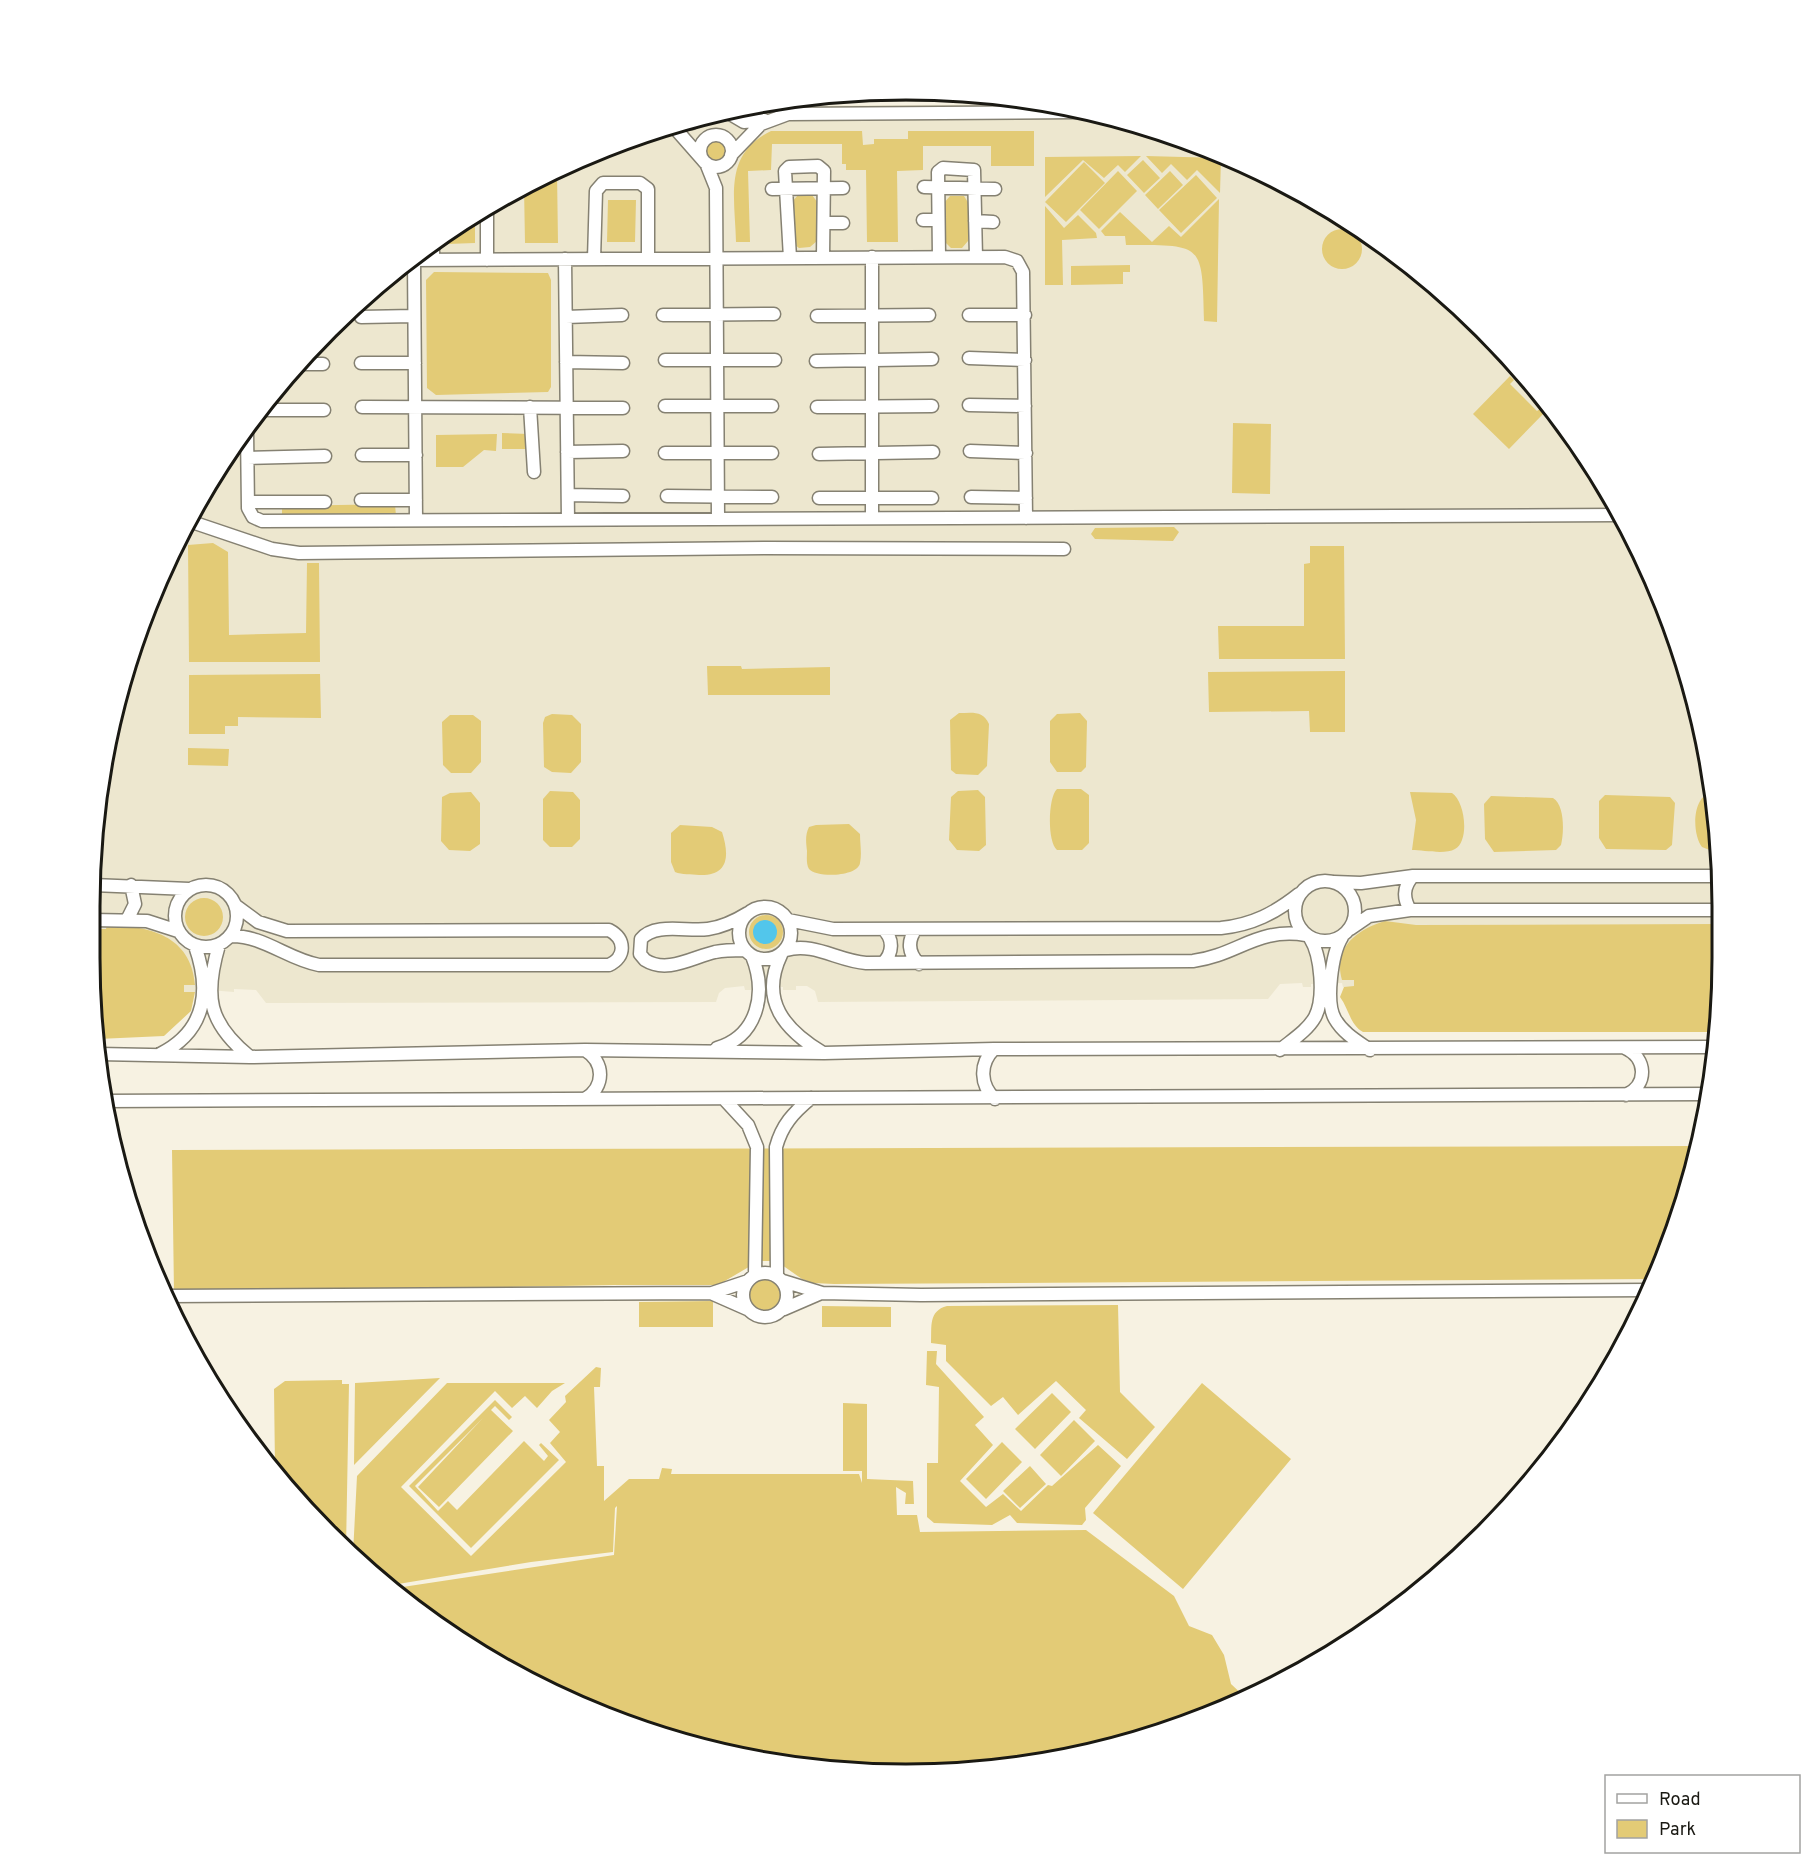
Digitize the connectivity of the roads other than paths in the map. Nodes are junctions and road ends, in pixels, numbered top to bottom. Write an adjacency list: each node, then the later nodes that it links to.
1 (1041, 112): 3 (street)
2 (737, 119): 3 (street)
3 (771, 119): 10 (street)
4 (726, 121): 7 (street)
5 (708, 126): 8 (street)
6 (680, 133): 9 (street)
7 (726, 138): 8 (street); 10 (street); 11 (street)
8 (706, 139): 9 (street); 12 (street)
9 (687, 140): 12 (street)
10 (744, 140): 11 (street)
11 (729, 159): 12 (street); 13 (street)
12 (704, 161): 13 (street)
13 (716, 188): 35 (street)
14 (786, 188): 15 (street); 15 (street); 20 (street); 27 (street)
15 (824, 188): 16 (street); 28 (street)
16 (843, 188)
17 (924, 188): 18 (street)
18 (938, 188): 19 (street); 19 (street); 24 (street)
19 (975, 188): 21 (street); 25 (street)
20 (772, 189)
21 (995, 189)
22 (487, 218): 43 (street)
23 (923, 220): 24 (street)
24 (938, 220): 33 (street)
25 (975, 221): 26 (street); 34 (street)
26 (993, 222)
27 (788, 223): 30 (street); 36 (street)
28 (824, 223): 29 (street); 37 (street)
29 (843, 223)
30 (774, 224)
31 (433, 254): 42 (street)
32 (872, 257): 33 (street); 37 (street); 56 (street)
33 (939, 257): 34 (street)
34 (976, 257): 51 (street)
35 (716, 258): 36 (street); 40 (street); 48 (street)
36 (790, 258): 37 (street)
37 (823, 258)
38 (565, 259): 39 (street); 43 (street); 54 (street)
39 (594, 259): 40 (street); 40 (street)
40 (648, 259)
41 (425, 260): 42 (street)
42 (433, 260): 43 (street)
43 (488, 260)
44 (412, 271): 53 (street)
45 (774, 314): 48 (street)
46 (622, 315): 54 (street)
47 (663, 315): 48 (street)
48 (717, 315): 60 (street)
49 (929, 315): 56 (street)
50 (969, 315): 51 (street)
51 (1025, 315): 63 (street)
52 (361, 316): 53 (street)
53 (414, 316): 67 (street)
54 (566, 316): 65 (street)
55 (817, 316): 56 (street)
56 (872, 316): 62 (street)
57 (969, 358): 63 (street)
58 (932, 359): 62 (street)
59 (665, 360): 60 (street)
60 (717, 360): 61 (street); 73 (street)
61 (775, 360)
62 (872, 360): 64 (street); 75 (street)
63 (1025, 360): 77 (street)
64 (816, 361)
65 (566, 362): 68 (street); 82 (street)
66 (361, 363): 67 (street)
67 (415, 363): 79 (street)
68 (623, 363)
69 (310, 364): 70 (street)
70 (323, 364)
71 (969, 405): 77 (street)
72 (665, 406): 73 (street)
73 (717, 406): 74 (street); 92 (street)
74 (772, 406)
75 (872, 406): 76 (street); 81 (street); 94 (street)
76 (932, 406)
77 (1026, 406): 95 (street)
78 (362, 407): 79 (street)
79 (415, 407): 80 (street); 98 (street)
80 (530, 407): 82 (street); 101 (street)
81 (817, 407)
82 (567, 408): 83 (street); 89 (street)
83 (622, 408)
84 (272, 410): 85 (street)
85 (324, 410)
86 (248, 442): 100 (street)
87 (623, 451): 89 (street)
88 (970, 451): 95 (street)
89 (567, 452): 102 (street)
90 (933, 452): 94 (street)
91 (665, 453): 92 (street)
92 (717, 453): 93 (street); 105 (street)
93 (772, 453)
94 (872, 453): 96 (street); 109 (street)
95 (1026, 453): 111 (street)
96 (819, 454)
97 (362, 455): 98 (street)
98 (416, 455): 113 (street)
99 (325, 456): 100 (street)
100 (248, 458): 114 (street)
101 (534, 472)
102 (568, 495): 103 (street); 121 (street)
103 (623, 496)
104 (667, 496): 105 (street)
105 (718, 497): 106 (street); 119 (street)
106 (772, 497)
107 (971, 497): 111 (street)
108 (819, 498): 109 (street)
109 (872, 498): 110 (street); 117 (street)
110 (932, 498)
111 (1026, 498): 118 (street)
112 (361, 500): 113 (street)
113 (416, 500): 120 (street)
114 (248, 502): 115 (street); 120 (street)
115 (325, 502)
116 (1610, 515): 118 (street)
117 (872, 518): 118 (street); 119 (street)
118 (1026, 518)
119 (718, 519): 121 (street)
120 (416, 520): 121 (street)
121 (568, 520)
122 (197, 524): 123 (street)
123 (1064, 549)
124 (1413, 876): 125 (street); 126 (street); 132 (street)
125 (1711, 876)
126 (1334, 882): 130 (street); 141 (street)
127 (101, 885): 128 (street)
128 (131, 885): 129 (street); 136 (street)
129 (189, 889): 131 (street); 140 (street)
130 (1299, 894): 139 (street); 143 (street)
131 (235, 905): 142 (street); 142 (street)
132 (1410, 910): 133 (street); 141 (street)
133 (1712, 910)
134 (748, 914): 137 (street); 147 (street); 147 (street)
135 (100, 920): 136 (street)
136 (127, 920): 140 (street)
137 (788, 920): 138 (street); 146 (street)
138 (883, 929): 139 (street); 148 (street)
139 (916, 929): 149 (street)
140 (178, 931): 144 (street)
141 (1346, 933): 143 (street); 150 (street)
142 (230, 936): 145 (street)
143 (1308, 936): 149 (street); 150 (street)
144 (195, 945): 145 (street); 151 (street)
145 (219, 945): 151 (street)
146 (784, 952): 147 (street); 148 (street); 152 (street)
147 (748, 953): 153 (street)
148 (883, 963): 149 (street)
149 (919, 964)
150 (1325, 971): 154 (street); 155 (street)
151 (207, 978): 156 (street); 157 (street)
152 (775, 1002): 153 (street); 165 (street)
153 (759, 1004): 164 (street)
154 (1333, 1016): 155 (street); 163 (street)
155 (1315, 1017): 162 (street)
156 (198, 1019): 157 (street); 167 (street)
157 (216, 1019): 168 (street)
158 (1707, 1047): 159 (street)
159 (1624, 1048): 163 (street); 170 (street)
160 (994, 1049): 162 (street); 165 (street); 174 (street)
161 (585, 1050): 164 (street); 168 (street); 172 (street)
162 (1280, 1050): 163 (street)
163 (1370, 1050)
164 (708, 1051): 165 (street)
165 (824, 1053)
166 (106, 1054): 167 (street)
167 (159, 1054): 168 (street)
168 (250, 1057)
169 (1700, 1094): 170 (street)
170 (1626, 1095): 174 (street)
171 (811, 1098): 173 (street); 174 (street); 177 (street)
172 (585, 1099): 173 (street); 175 (street)
173 (724, 1099): 176 (street)
174 (995, 1099)
175 (113, 1101)
176 (758, 1161): 177 (street); 178 (street)
177 (774, 1162): 179 (street)
178 (751, 1278): 179 (street); 181 (street); 184 (street)
179 (780, 1279): 182 (street); 185 (street)
180 (1639, 1290): 182 (street)
181 (712, 1293): 183 (street); 184 (street)
182 (822, 1293): 185 (street)
183 (175, 1296)
184 (747, 1309): 185 (street)
185 (783, 1309)

